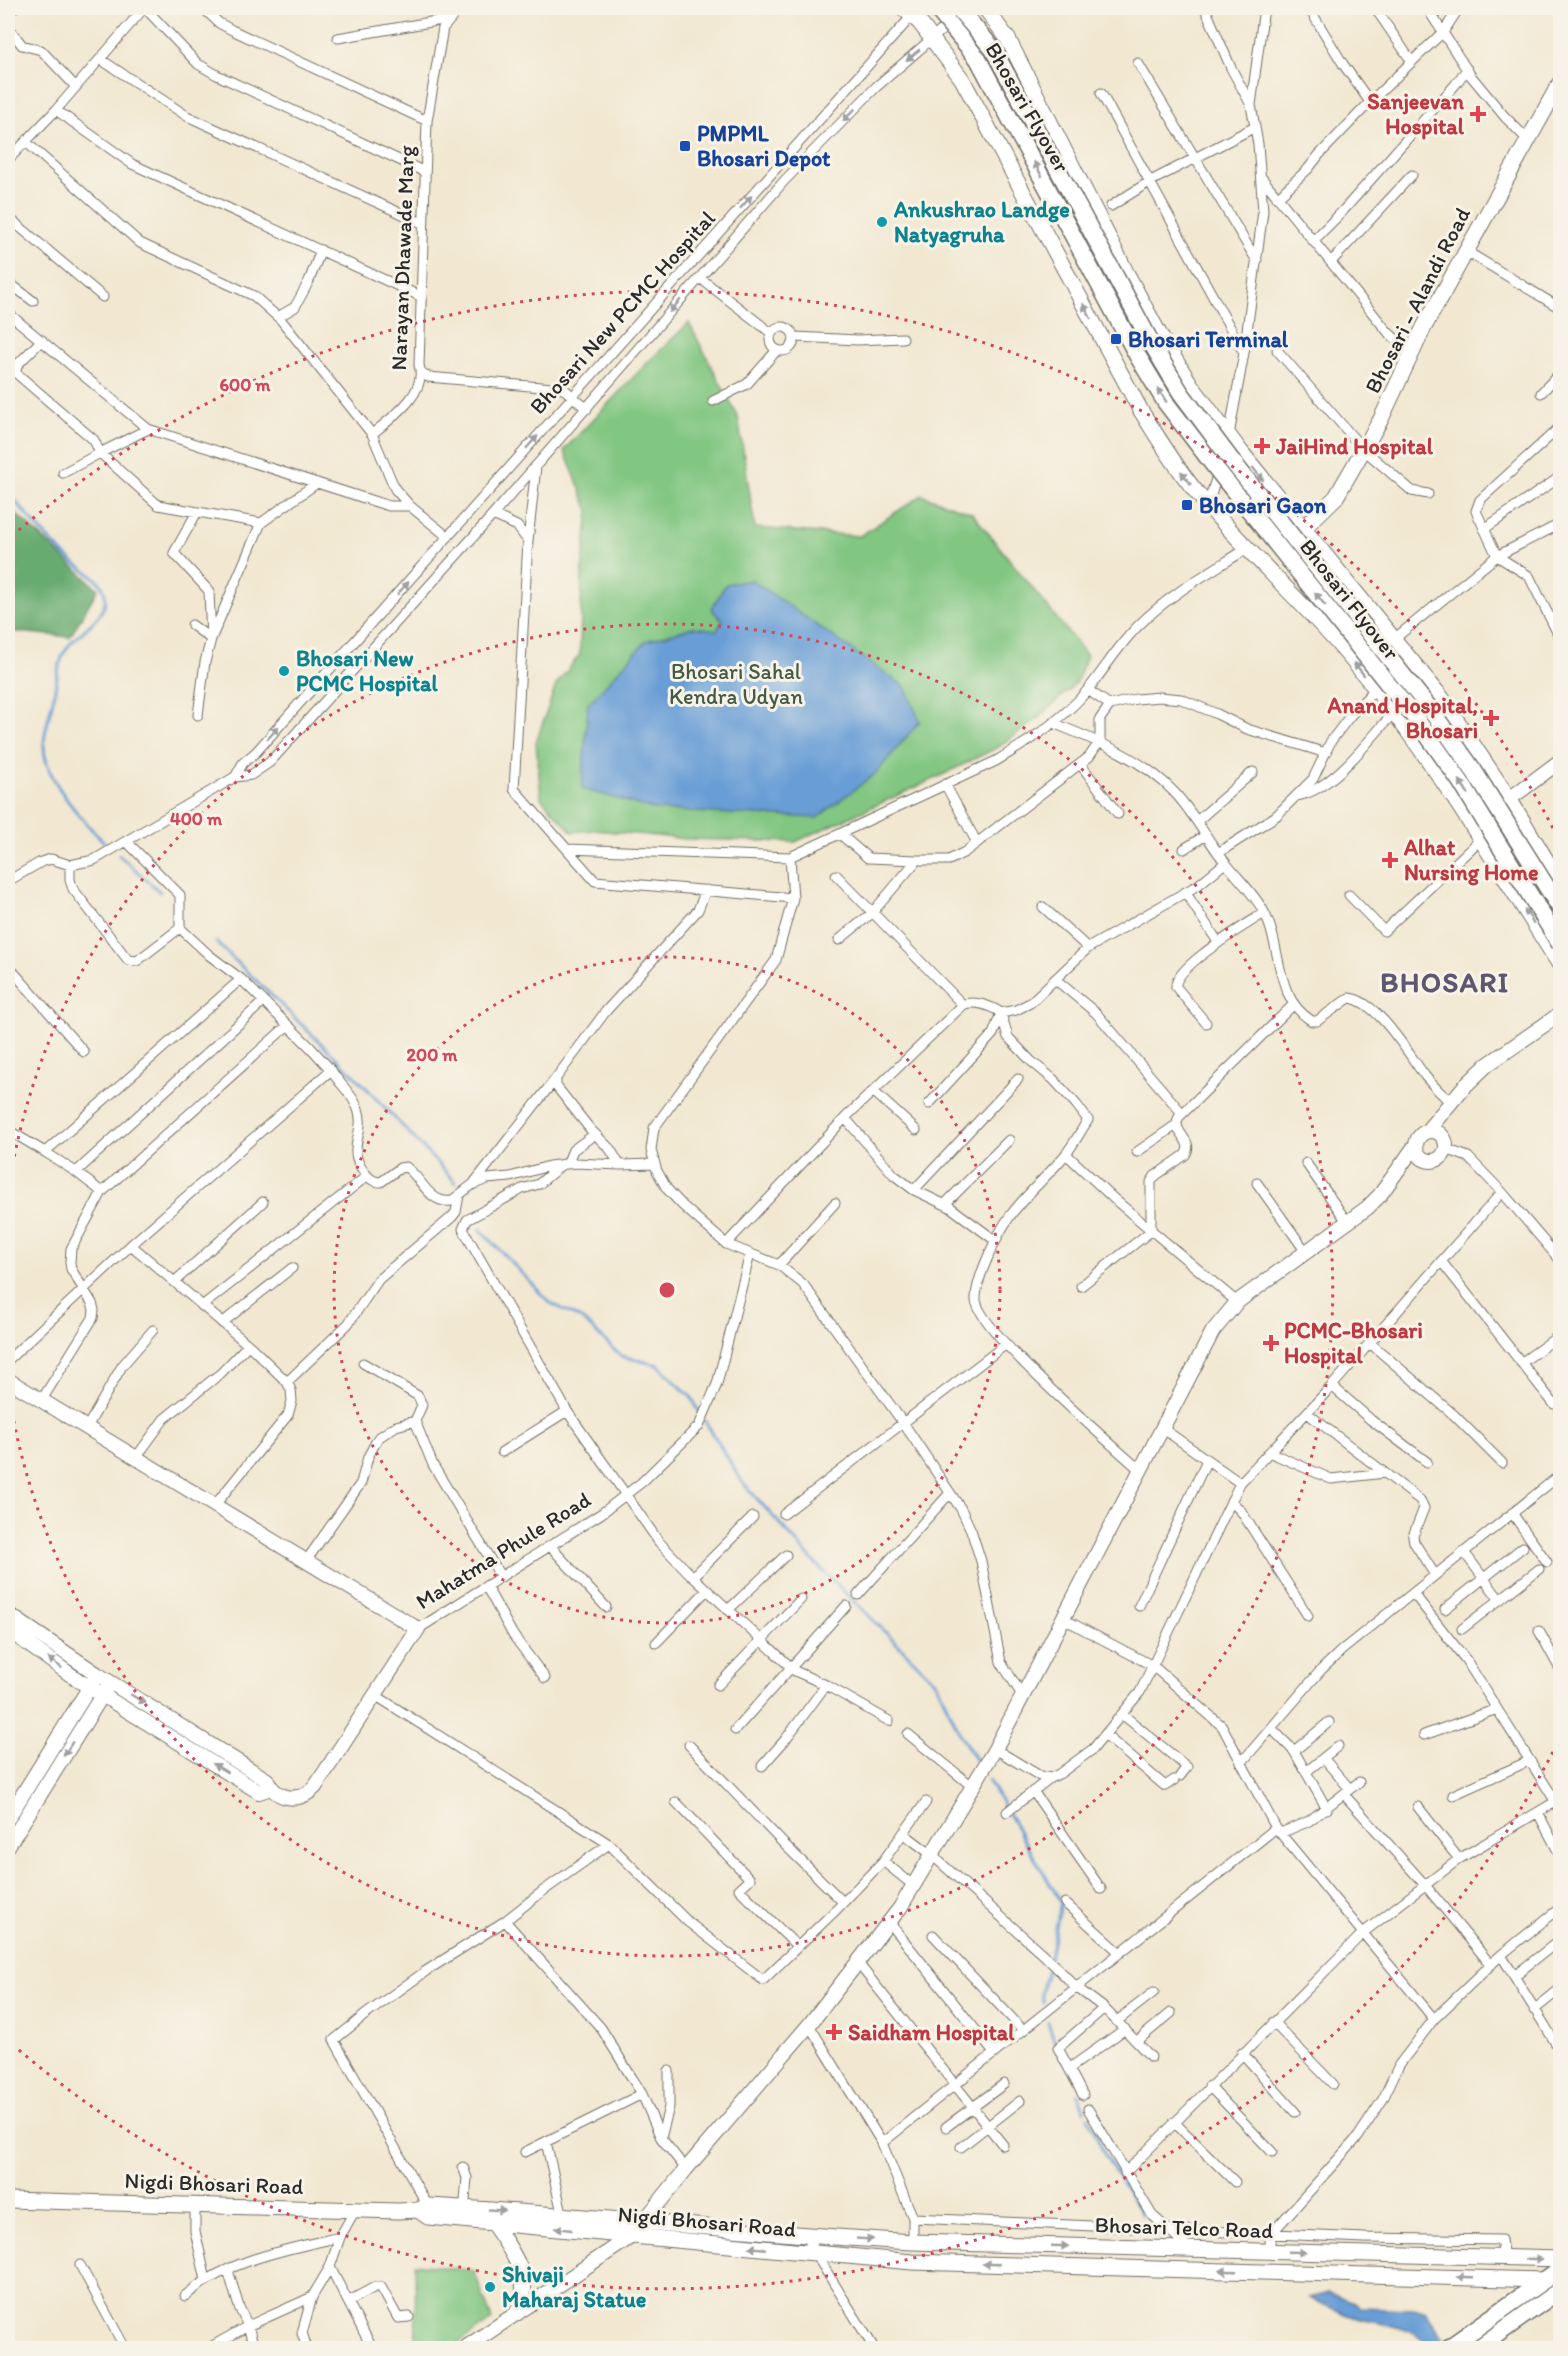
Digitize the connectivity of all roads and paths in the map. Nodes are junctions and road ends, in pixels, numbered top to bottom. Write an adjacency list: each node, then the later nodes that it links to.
1 (14, 8): 16 (street)
2 (144, 8): 22 (street); 38 (street)
3 (203, 8): 32 (street)
4 (459, 8): 17 (street, Narayan Dhawade Marg)
5 (936, 8): 152 (highway, Bhosari Flyover, one-way to 5, bridge)
6 (958, 8): 146 (highway, Bhosari Flyover, bridge)
7 (967, 8): 21 (street, Bhosari New PCMC Hospital)
8 (985, 8): 44 (main road)
9 (1205, 8): 30 (street)
10 (1264, 8): 30 (street)
11 (1309, 8): 29 (street)
12 (1375, 8): 23 (street)
13 (1427, 8): 19 (street)
14 (1459, 8): 19 (street)
15 (911, 10): 21 (main road); 74 (street, Bhosari New PCMC Hospital, one-way to 15)
16 (8, 12)
17 (448, 19): 20 (street); 32 (street, Narayan Dhawade Marg)
18 (8, 27): 27 (street)
19 (1444, 31): 23 (street); 25 (street)
20 (338, 38)
21 (932, 39): 47 (main road); 53 (street, Bhosari New PCMC Hospital, one-way to 53)
22 (100, 59): 27 (street); 46 (street)
23 (1412, 62): 29 (street)
24 (1138, 63): 36 (street)
25 (1467, 69): 34 (street); 48 (street)
26 (1560, 83): 34 (main road, Bhosari - Alandi Road)
27 (76, 87): 31 (street)
28 (1101, 93): 41 (street)
29 (1370, 102): 42 (street)
30 (1251, 105): 33 (street)
31 (56, 110): 35 (street); 49 (street)
32 (426, 121): 38 (street, Narayan Dhawade Marg)
33 (1255, 127): 36 (street); 40 (street)
34 (1528, 140): 50 (main road, Bhosari - Alandi Road)
35 (26, 142): 37 (street); 60 (street)
36 (1195, 156): 41 (street); 51 (street)
37 (8, 160)
38 (425, 172): 46 (street, Narayan Dhawade Marg)
39 (1412, 175): 52 (street)
40 (1260, 177): 42 (street); 51 (street)
41 (1149, 182): 43 (street); 68 (street)
42 (1277, 198): 48 (street)
43 (1111, 206)
44 (1095, 211): 47 (main road); 80 (main road)
45 (8, 217): 55 (street)
46 (422, 223): 56 (street, Narayan Dhawade Marg)
47 (1047, 237): 92 (main road, one-way to 47)
48 (1313, 241): 52 (street)
49 (321, 250): 56 (street); 60 (street)
50 (1466, 251): 58 (street); 67 (main road, Bhosari - Alandi Road)
51 (1257, 261): 68 (street)
52 (1331, 262): 67 (street)
53 (700, 278): 61 (street); 76 (street, Bhosari New PCMC Hospital, one-way to 76)
54 (8, 282): 57 (street)
55 (103, 297)
56 (422, 297): 71 (street, Narayan Dhawade Marg)
57 (33, 301)
58 (1560, 308)
59 (8, 314): 64 (street)
60 (278, 317): 79 (street)
61 (770, 332): 62 (street); 65 (street)
62 (795, 337): 63 (street); 65 (street)
63 (903, 338)
64 (42, 340): 70 (street); 78 (street)
65 (777, 350): 75 (street)
66 (1277, 350): 81 (street)
67 (1413, 351): 81 (main road, Bhosari - Alandi Road)
68 (1244, 353): 80 (street)
69 (8, 365): 70 (street)
70 (16, 372): 82 (street)
71 (421, 372): 74 (street); 79 (street, Narayan Dhawade Marg)
72 (1560, 373): 73 (street)
73 (1541, 393)
74 (573, 396): 76 (street); 84 (street, Bhosari New PCMC Hospital, one-way to 74)
75 (713, 401)
76 (587, 409): 83 (street, Bhosari New PCMC Hospital)
77 (1560, 427): 99 (street)
78 (148, 429): 82 (street); 88 (street)
79 (372, 434): 91 (street)
80 (1228, 436): 92 (street); 98 (main road, one-way to 98)
81 (1363, 449): 89 (street); 98 (main road, Bhosari - Alandi Road)
82 (100, 453): 85 (street); 94 (street)
83 (536, 466): 87 (street, Bhosari New PCMC Hospital); 101 (street)
84 (510, 468): 87 (street); 90 (street, Bhosari New PCMC Hospital)
85 (63, 473)
86 (1560, 477): 99 (street)
87 (524, 480): 93 (street, Bhosari New PCMC Hospital)
88 (317, 483): 91 (street); 96 (street)
89 (1428, 494)
90 (486, 495): 93 (street); 100 (street, Bhosari New PCMC Hospital)
91 (410, 506): 100 (street)
92 (1208, 506): 102 (main road)
93 (500, 507): 95 (street, Bhosari New PCMC Hospital)
94 (197, 512): 96 (street); 106 (street)
95 (493, 515): 101 (street); 120 (street, Bhosari New PCMC Hospital)
96 (261, 523): 106 (street)
97 (1560, 524): 103 (street)
98 (1304, 529): 107 (main road)
99 (1484, 529): 103 (street)
100 (448, 537): 120 (street, Bhosari New PCMC Hospital, one-way to 100)
101 (528, 541): 131 (street)
102 (1248, 548): 109 (main road, one-way to 102); 110 (street)
103 (1497, 556): 105 (street); 107 (street)
104 (192, 625): 106 (street)
105 (1560, 638)
106 (212, 639): 113 (street)
107 (1394, 639): 108 (main road)
108 (1425, 678): 112 (street); 123 (main road)
109 (1375, 689): 112 (main road); 116 (street)
110 (1088, 690): 111 (street); 114 (street)
111 (1110, 705): 115 (street); 116 (street)
112 (1393, 712): 122 (street); 126 (main road)
113 (198, 715)
114 (1053, 723): 115 (street); 121 (street)
115 (1100, 741): 118 (street); 125 (street)
116 (1326, 753): 122 (street)
117 (1560, 761): 123 (street)
118 (1081, 765): 124 (street); 130 (street)
119 (1253, 772): 125 (street)
120 (235, 777): 129 (street, Bhosari New PCMC Hospital)
121 (945, 784): 127 (street); 130 (street)
122 (1296, 796): 133 (street)
123 (1510, 800): 126 (street); 139 (main road)
124 (1118, 814)
125 (1197, 821): 128 (street)
126 (1477, 833): 143 (street); 154 (main road, one-way to 126)
127 (840, 834): 134 (street); 135 (street)
128 (1206, 835): 132 (street); 133 (street)
129 (126, 841): 137 (street, Bhosari New PCMC Hospital); 149 (street)
130 (976, 843): 135 (street)
131 (567, 849): 134 (street); 141 (street)
132 (1184, 849)
133 (1218, 853): 136 (street)
134 (790, 857): 144 (street)
135 (917, 860): 147 (street)
136 (1225, 863): 142 (street); 148 (street)
137 (70, 865): 140 (street); 149 (street)
138 (836, 875): 147 (street)
139 (1558, 875)
140 (8, 882)
141 (706, 890): 144 (street); 167 (street)
142 (1185, 892): 151 (street); 153 (street)
143 (1349, 895)
144 (793, 898): 187 (street)
145 (1043, 907): 153 (street)
146 (1560, 908)
147 (872, 913): 150 (street); 159 (street)
148 (1264, 913): 151 (street); 160 (street)
149 (180, 928): 156 (street)
150 (839, 940)
151 (1218, 942): 163 (street)
152 (1560, 944)
153 (1088, 948): 157 (street)
154 (1560, 965)
155 (8, 966): 165 (street)
156 (241, 979): 158 (street); 182 (street)
157 (1055, 979): 161 (street); 172 (street)
158 (263, 1002): 164 (street); 189 (street)
159 (963, 1005): 161 (street); 169 (street)
160 (1293, 1005): 170 (street); 172 (street)
161 (1001, 1013): 171 (street); 184 (street)
162 (1560, 1014): 170 (street)
163 (1206, 1023)
164 (287, 1026): 166 (street); 194 (street)
165 (84, 1052)
166 (330, 1070): 190 (street); 204 (street)
167 (556, 1078): 178 (street); 192 (street)
168 (1018, 1079): 193 (street)
169 (873, 1091): 173 (street); 176 (street)
170 (1451, 1102): 177 (street)
171 (930, 1104)
172 (1182, 1113): 174 (street)
173 (845, 1118): 193 (street); 203 (street)
174 (1176, 1125): 183 (street); 201 (street)
175 (8, 1130): 182 (street)
176 (916, 1130)
177 (1427, 1131): 180 (street); 181 (street)
178 (595, 1134): 186 (street); 188 (street)
179 (1009, 1140): 199 (street)
180 (1415, 1146): 181 (street); 200 (street)
181 (1446, 1149): 195 (street)
182 (45, 1152): 189 (street)
183 (1137, 1152)
184 (1066, 1154): 201 (street); 202 (street)
185 (1306, 1163): 200 (street)
186 (564, 1164): 188 (street); 192 (street); 230 (street)
187 (655, 1164): 188 (street); 203 (street)
188 (620, 1165)
189 (76, 1172): 194 (street)
190 (367, 1176): 196 (street); 215 (street)
191 (1257, 1183): 205 (street)
192 (472, 1185): 196 (street)
193 (914, 1190): 199 (street)
194 (102, 1192): 213 (street)
195 (1502, 1192): 207 (street); 208 (street)
196 (459, 1195): 226 (street)
197 (263, 1202): 211 (street)
198 (835, 1203): 209 (street)
199 (945, 1204): 202 (street)
200 (1348, 1222): 205 (street)
201 (1151, 1231): 212 (street); 214 (street)
202 (996, 1241): 221 (street)
203 (726, 1244): 206 (street)
204 (131, 1245): 211 (street); 213 (street)
205 (1306, 1252): 214 (street)
206 (750, 1254): 209 (street); 247 (street, Mahatma Phule Road)
207 (1560, 1260)
208 (1441, 1261): 219 (street); 224 (street)
209 (779, 1265): 233 (street)
210 (292, 1268): 216 (street)
211 (174, 1282): 215 (street)
212 (1081, 1286)
213 (82, 1289): 222 (street); 228 (street)
214 (1237, 1302): 234 (street)
215 (202, 1306): 216 (street)
216 (222, 1323): 220 (street)
217 (153, 1330): 235 (street)
218 (1560, 1335): 224 (street)
219 (1370, 1343): 227 (street); 241 (street)
220 (248, 1345): 226 (street); 238 (street)
221 (1005, 1345): 233 (street); 242 (street)
222 (8, 1360)
223 (363, 1363): 232 (street)
224 (1521, 1363): 229 (street)
225 (8, 1380): 228 (street, Mahatma Phule Road)
226 (287, 1382): 249 (street)
227 (1332, 1386): 231 (street); 240 (street)
228 (41, 1401): 235 (street, Mahatma Phule Road)
229 (1554, 1404)
230 (567, 1410): 236 (street); 247 (street)
231 (1307, 1413): 237 (street); 243 (street)
232 (415, 1421): 257 (street); 261 (street)
233 (904, 1424): 246 (street); 251 (street)
234 (1162, 1428): 239 (street); 242 (street)
235 (86, 1429): 238 (street, Mahatma Phule Road)
236 (502, 1452)
237 (1269, 1452): 243 (street); 245 (street)
238 (135, 1459): 249 (street, Mahatma Phule Road)
239 (1207, 1460): 245 (street); 271 (street)
240 (1427, 1462)
241 (1502, 1463)
242 (1140, 1470): 277 (street)
243 (1385, 1473): 260 (street)
244 (1560, 1474): 250 (street)
245 (1240, 1483): 248 (street)
246 (951, 1493): 267 (street); 295 (street)
247 (624, 1495): 253 (street, Mahatma Phule Road); 262 (street)
248 (1231, 1501): 276 (street); 284 (street)
249 (214, 1506): 257 (street, Mahatma Phule Road)
250 (1512, 1513): 255 (street); 258 (street)
251 (784, 1514)
252 (753, 1517): 262 (street)
253 (550, 1546): 261 (street, Mahatma Phule Road); 272 (street)
254 (1523, 1547): 263 (street)
255 (1464, 1552): 260 (street); 263 (street)
256 (786, 1555): 274 (street)
257 (306, 1561): 278 (street, Mahatma Phule Road)
258 (1547, 1562)
259 (1539, 1569): 269 (street)
260 (1435, 1575): 266 (street)
261 (501, 1577): 264 (street, Mahatma Phule Road)
262 (693, 1577): 265 (street)
263 (1484, 1578): 269 (street); 273 (street)
264 (486, 1586): 278 (street, Mahatma Phule Road); 288 (street)
265 (707, 1590): 274 (street); 283 (street)
266 (1413, 1593): 296 (street); 300 (street)
267 (858, 1594)
268 (801, 1599): 282 (street)
269 (1500, 1600): 279 (street)
270 (846, 1606): 285 (street)
271 (1138, 1606)
272 (606, 1607)
273 (1445, 1609)
274 (728, 1610): 282 (street)
275 (8, 1614): 287 (street)
276 (1308, 1616)
277 (1062, 1618): 284 (street); 295 (street)
278 (418, 1629): 294 (street)
279 (1462, 1629)
280 (8, 1630): 292 (street, one-way to 280)
281 (1539, 1631): 286 (street)
282 (760, 1639): 285 (street); 290 (street)
283 (656, 1643)
284 (1154, 1666): 297 (street); 311 (street)
285 (790, 1667): 291 (street); 301 (street)
286 (1560, 1669)
287 (97, 1674): 289 (street); 292 (street)
288 (545, 1678)
289 (110, 1682): 293 (street); 317 (street, one-way to 317)
290 (718, 1685)
291 (826, 1685): 298 (street); 312 (street)
292 (89, 1687): 293 (street); 328 (street)
293 (102, 1695): 317 (street, one-way to 293); 332 (street, one-way to 332)
294 (375, 1695): 317 (street); 331 (street)
295 (1022, 1695): 307 (street)
296 (1497, 1709): 304 (street); 310 (street)
297 (1122, 1714): 303 (street); 303 (street)
298 (889, 1721)
299 (1329, 1722): 308 (street)
300 (1271, 1728): 308 (street); 311 (street)
301 (735, 1730)
302 (908, 1734): 316 (street)
303 (1105, 1734): 314 (street)
304 (1424, 1735)
305 (689, 1745): 340 (street)
306 (1338, 1746): 309 (street)
307 (995, 1749): 314 (street); 316 (street)
308 (1294, 1751): 313 (street)
309 (1323, 1758): 313 (street); 319 (street)
310 (1529, 1761): 320 (street); 321 (street)
311 (1241, 1763): 329 (street)
312 (762, 1766)
313 (1306, 1772): 325 (street)
314 (1050, 1778): 318 (street)
315 (1359, 1782): 319 (street)
316 (973, 1787): 333 (street)
317 (271, 1788)
318 (1033, 1791): 326 (street); 339 (street)
319 (1349, 1794): 325 (street); 337 (street)
320 (1453, 1795)
321 (1558, 1801): 327 (street)
322 (676, 1802): 348 (street)
323 (926, 1802): 330 (street)
324 (1418, 1807): 335 (street)
325 (1327, 1809): 329 (street)
326 (1007, 1812)
327 (1538, 1813): 334 (street); 335 (street)
328 (8, 1818)
329 (1279, 1830): 345 (street); 349 (street)
330 (903, 1833): 333 (street); 336 (street)
331 (609, 1844): 343 (street); 348 (street)
332 (8, 1846)
333 (932, 1855): 338 (street); 354 (street)
334 (1560, 1855)
335 (1459, 1859): 337 (street)
336 (883, 1861): 338 (street); 340 (street)
337 (1425, 1885): 345 (street); 352 (street)
338 (914, 1886): 344 (street)
339 (1101, 1889)
340 (843, 1902): 348 (street)
341 (1065, 1903): 349 (street)
342 (1560, 1908): 350 (street)
343 (505, 1922): 377 (street); 400 (street)
344 (889, 1922): 351 (street); 369 (street)
345 (1364, 1932): 360 (street); 362 (street)
346 (933, 1935): 365 (street)
347 (1560, 1940): 353 (street)
348 (797, 1946)
349 (1120, 1953): 354 (street)
350 (1501, 1955): 352 (street); 353 (street)
351 (857, 1962): 363 (street); 375 (street)
352 (1491, 1965): 360 (street)
353 (1514, 1976): 358 (street)
354 (1076, 1987): 357 (street); 365 (street)
355 (1560, 1989): 358 (street)
356 (1155, 1992): 361 (street)
357 (1104, 2008): 361 (street); 371 (street)
358 (1534, 2010): 367 (street)
359 (1171, 2013): 366 (street)
360 (1434, 2019): 407 (street)
361 (1117, 2021): 364 (street)
362 (1274, 2022): 368 (street); 374 (street)
363 (808, 2025): 388 (street); 394 (street)
364 (1125, 2029): 366 (street); 371 (street)
365 (1023, 2031): 369 (street)
366 (1137, 2041): 370 (street)
367 (1560, 2050)
368 (1242, 2053): 376 (street); 382 (street)
369 (994, 2054): 375 (street)
370 (1151, 2057)
371 (1070, 2068): 378 (street)
372 (669, 2071): 386 (street)
373 (1004, 2084): 380 (street)
374 (1333, 2084)
375 (955, 2085): 380 (street); 388 (street)
376 (1209, 2086): 383 (street); 392 (street)
377 (642, 2094): 386 (street); 387 (street)
378 (1083, 2095)
379 (1020, 2101): 384 (street)
380 (973, 2107): 384 (street); 385 (street)
381 (1088, 2109): 395 (street)
382 (1295, 2112)
383 (1174, 2122): 395 (street); 396 (street)
384 (987, 2125): 389 (street); 390 (street)
385 (946, 2127)
386 (661, 2138): 394 (street)
387 (546, 2142): 391 (street); 401 (street)
388 (882, 2143): 403 (street)
389 (1003, 2145)
390 (960, 2146)
391 (525, 2152)
392 (1272, 2152)
393 (463, 2167): 402 (street)
394 (686, 2169): 404 (street)
395 (1125, 2173): 406 (street)
396 (1235, 2182)
397 (8, 2200): 398 (main road, Nigdi Bhosari Road)
398 (195, 2205): 399 (main road, Nigdi Bhosari Road); 421 (street)
399 (355, 2210): 400 (main road, Nigdi Bhosari Road); 410 (street)
400 (425, 2211): 402 (main road, Nigdi Bhosari Road)
401 (562, 2213): 402 (main road, Nigdi Bhosari Road, one-way to 401); 404 (main road, Nigdi Bhosari Road)
402 (464, 2214): 405 (main road, Nigdi Bhosari Road)
403 (913, 2218): 406 (street); 411 (street)
404 (645, 2221): 408 (street); 409 (main road, Nigdi Bhosari Road)
405 (492, 2222): 408 (main road, Nigdi Bhosari Road, one-way to 405); 427 (main road)
406 (1168, 2229): 407 (street); 412 (street)
407 (1271, 2234): 413 (street); 415 (street)
408 (632, 2236): 414 (main road, Nigdi Bhosari Road, one-way to 408); 427 (street)
409 (807, 2236): 411 (main road, Bhosari Telco Road, one-way to 411); 414 (street)
410 (340, 2237): 418 (street); 420 (street)
411 (913, 2242): 412 (main road, Bhosari Telco Road, one-way to 412)
412 (1190, 2249): 413 (main road, Bhosari Telco Road)
413 (1269, 2252): 415 (main road, Bhosari Telco Road, one-way to 415)
414 (815, 2253): 422 (main road, Bhosari Telco Road, one-way to 414); 436 (street)
415 (1504, 2258): 416 (main road, Bhosari Telco Road, one-way to 416)
416 (1560, 2259)
417 (80, 2265): 430 (street)
418 (330, 2267): 425 (street); 426 (street)
419 (1560, 2269): 422 (highway)
420 (228, 2270): 421 (street); 429 (street)
421 (206, 2280): 424 (street)
422 (1545, 2280): 437 (highway)
423 (1560, 2290): 438 (highway)
424 (185, 2296)
425 (312, 2297): 429 (street); 433 (street)
426 (348, 2301): 428 (street); 434 (street)
427 (517, 2313): 435 (street)
428 (410, 2317)
429 (248, 2326): 431 (street); 432 (street)
430 (124, 2349)
431 (209, 2349)
432 (254, 2349)
433 (307, 2349)
434 (372, 2349)
435 (465, 2349)
436 (874, 2349)
437 (1448, 2349)
438 (1478, 2349)

